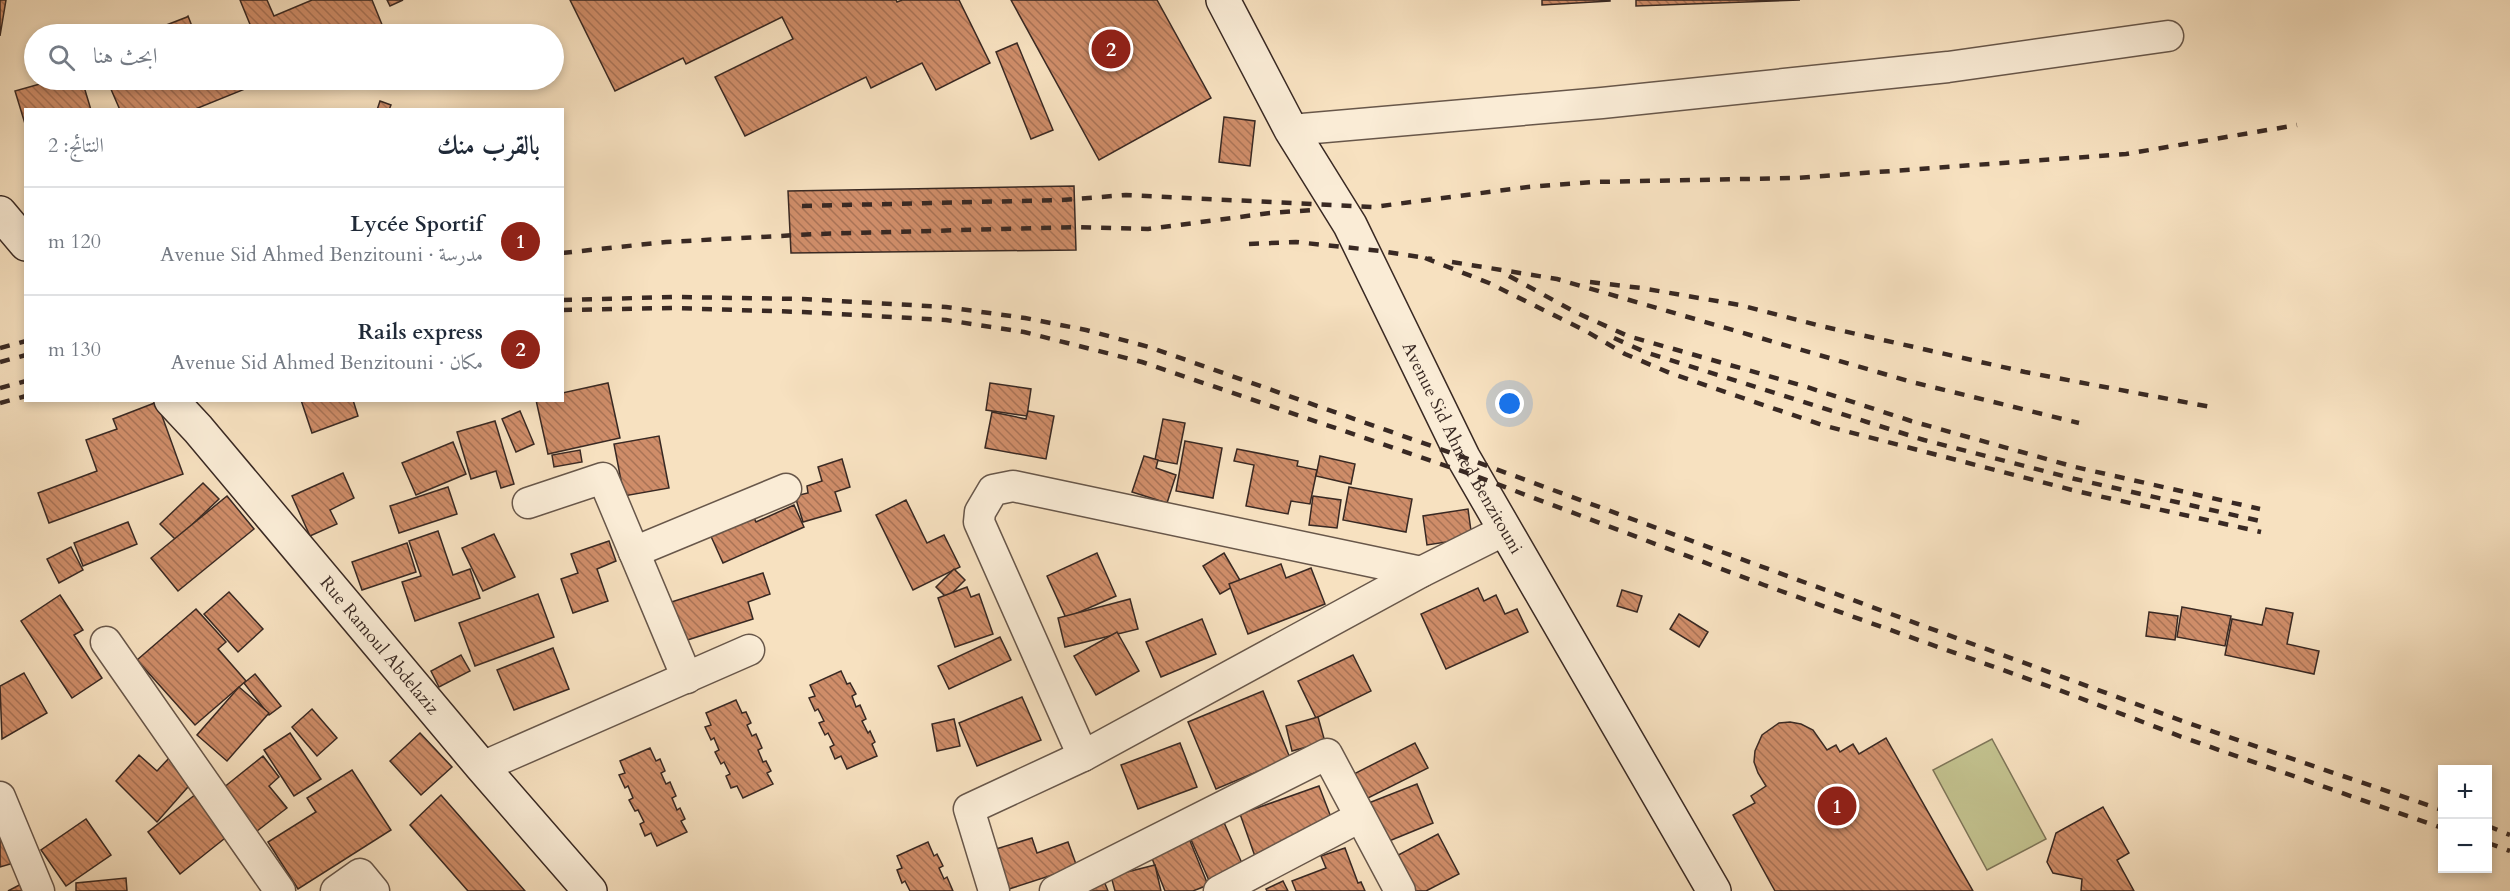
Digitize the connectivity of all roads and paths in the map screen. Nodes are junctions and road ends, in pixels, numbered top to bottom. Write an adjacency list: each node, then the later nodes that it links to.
1 (1223, 0): 3 (main road, Avenue Sid Ahmed Benzitouni)
2 (2168, 36): 3 (street)
3 (1291, 130): 9 (main road, Avenue Sid Ahmed Benzitouni)
4 (0, 213): 5 (main road)
5 (24, 242)
6 (173, 402): 16 (main road, Rue Ramoul Abdelaziz)
7 (786, 489): 10 (street)
8 (528, 503): 10 (street)
9 (1505, 530): 11 (street); 28 (main road, Avenue Sid Ahmed Benzitouni)
10 (634, 552): 14 (street)
11 (1421, 572): 15 (street); 15 (street)
12 (106, 642): 20 (street)
13 (749, 650): 14 (street)
14 (687, 678): 16 (street)
15 (1083, 756): 24 (street)
16 (482, 767): 23 (main road, Rue Ramoul Abdelaziz)
17 (0, 797): 19 (street)
18 (1360, 817): 25 (street); 26 (street); 27 (street)
19 (39, 891)
20 (280, 891)
21 (336, 891): 22 (street)
22 (374, 891)
23 (591, 891)
24 (994, 891)
25 (1055, 891)
26 (1219, 891)
27 (1400, 891)
28 (1714, 891)

